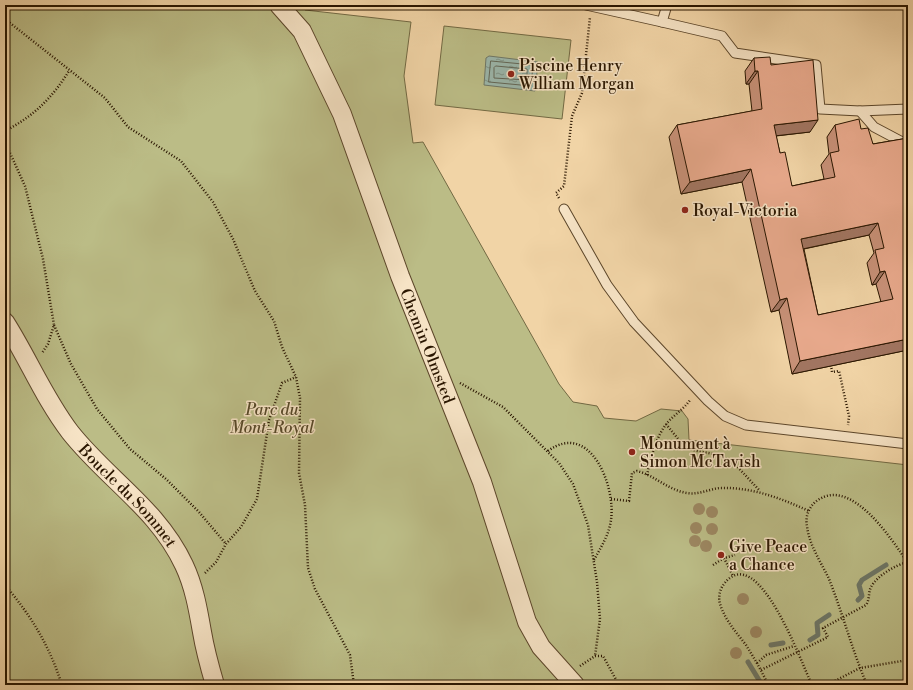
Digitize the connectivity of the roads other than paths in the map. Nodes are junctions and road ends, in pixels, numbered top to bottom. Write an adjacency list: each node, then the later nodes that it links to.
1 (279, 5): 12 (street, Chemin Olmsted)
2 (586, 5): 4 (lane)
3 (667, 5): 4 (lane)
4 (662, 22): 6 (lane)
5 (908, 109): 6 (lane)
6 (860, 111): 7 (lane)
7 (908, 145)
8 (564, 209): 10 (lane)
9 (5, 322): 11 (street, Boucle du Sommet)
10 (908, 444)
11 (215, 685)
12 (575, 685)

